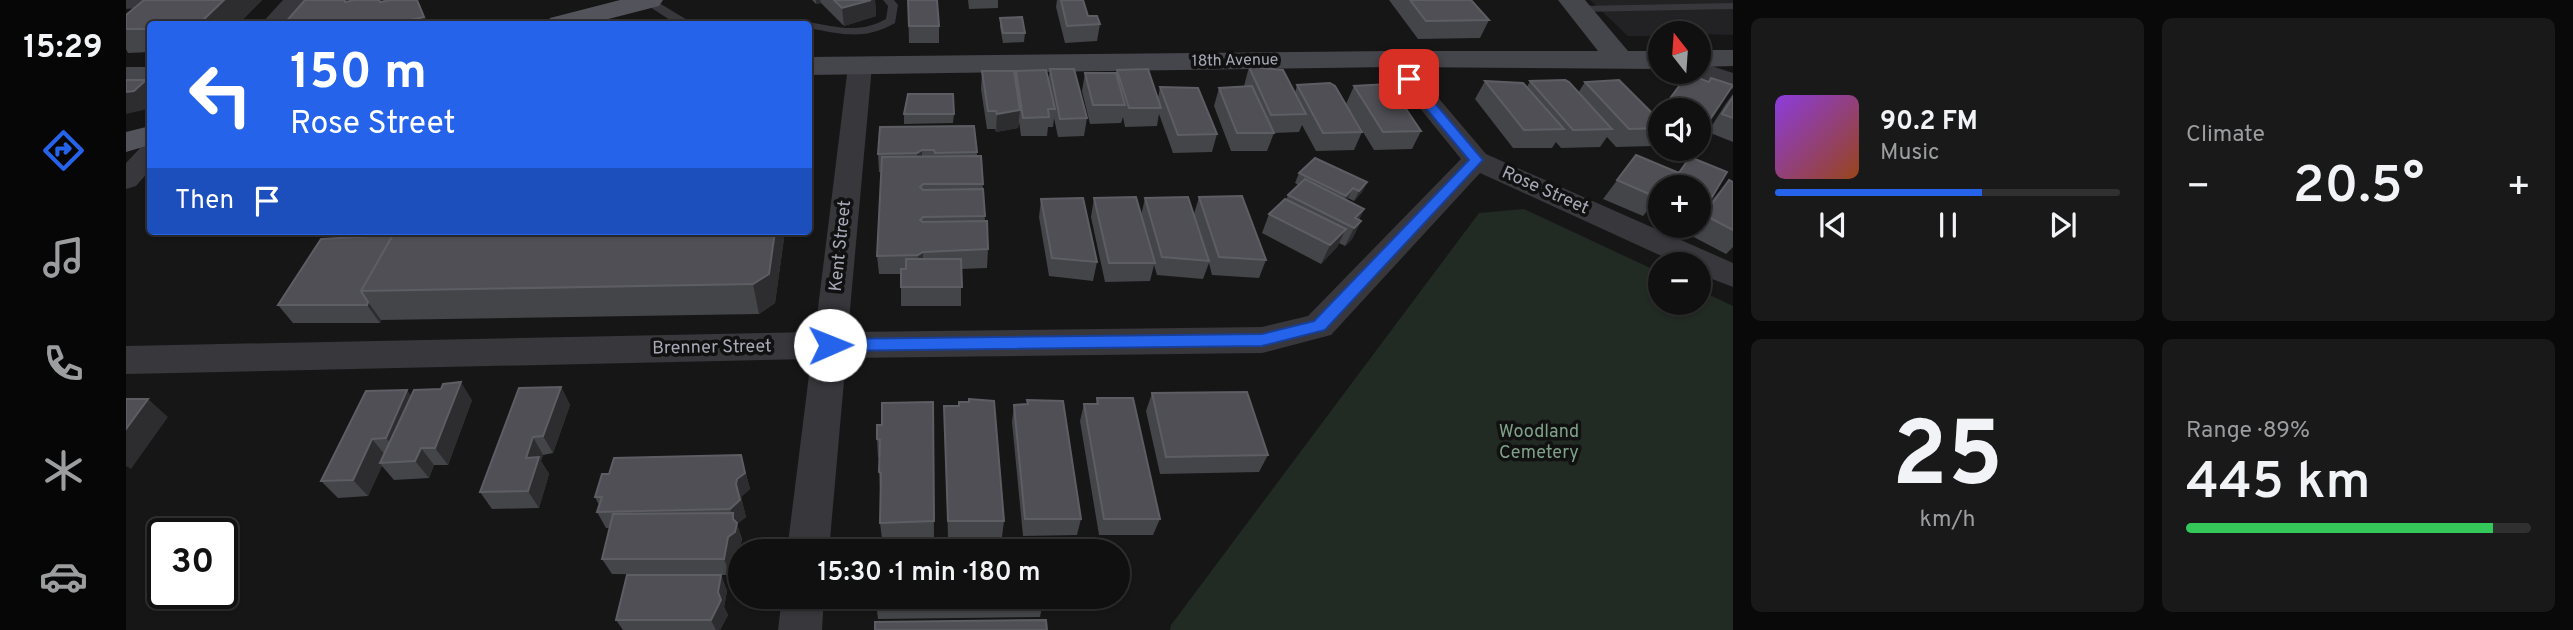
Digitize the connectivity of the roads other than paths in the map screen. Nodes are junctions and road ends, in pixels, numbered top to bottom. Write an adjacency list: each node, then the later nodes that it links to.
1 (296, 0): 6 (street)
2 (649, 0): 7 (main road); 8 (lane)
3 (888, 0): 9 (lane)
4 (1574, 4): 5 (lane); 13 (main road)
5 (1733, 6)
6 (275, 21)
7 (571, 21)
8 (678, 21)
9 (813, 25)
10 (1733, 58): 11 (main road)
11 (1712, 59)
12 (1392, 60): 13 (main road, 18th Avenue); 16 (main road, 18th Avenue); 24 (street, Rose Street)
13 (1620, 60): 14 (main road, 18th Avenue)
14 (1648, 60)
15 (812, 66): 16 (main road, 18th Avenue)
16 (860, 66): 27 (street, Kent Street)
17 (1712, 74): 20 (street)
18 (126, 76): 19 (main road)
19 (147, 76)
20 (1733, 81)
21 (147, 136): 22 (main road)
22 (126, 142)
23 (147, 157): 25 (street)
24 (1476, 160): 26 (street, Rose Street); 27 (street, Brenner Street)
25 (126, 180)
26 (1733, 276)
27 (830, 345): 28 (street, Brenner Street); 29 (street, Kent Street)
28 (126, 360)
29 (809, 539)
30 (802, 609): 31 (street)
31 (800, 630)

